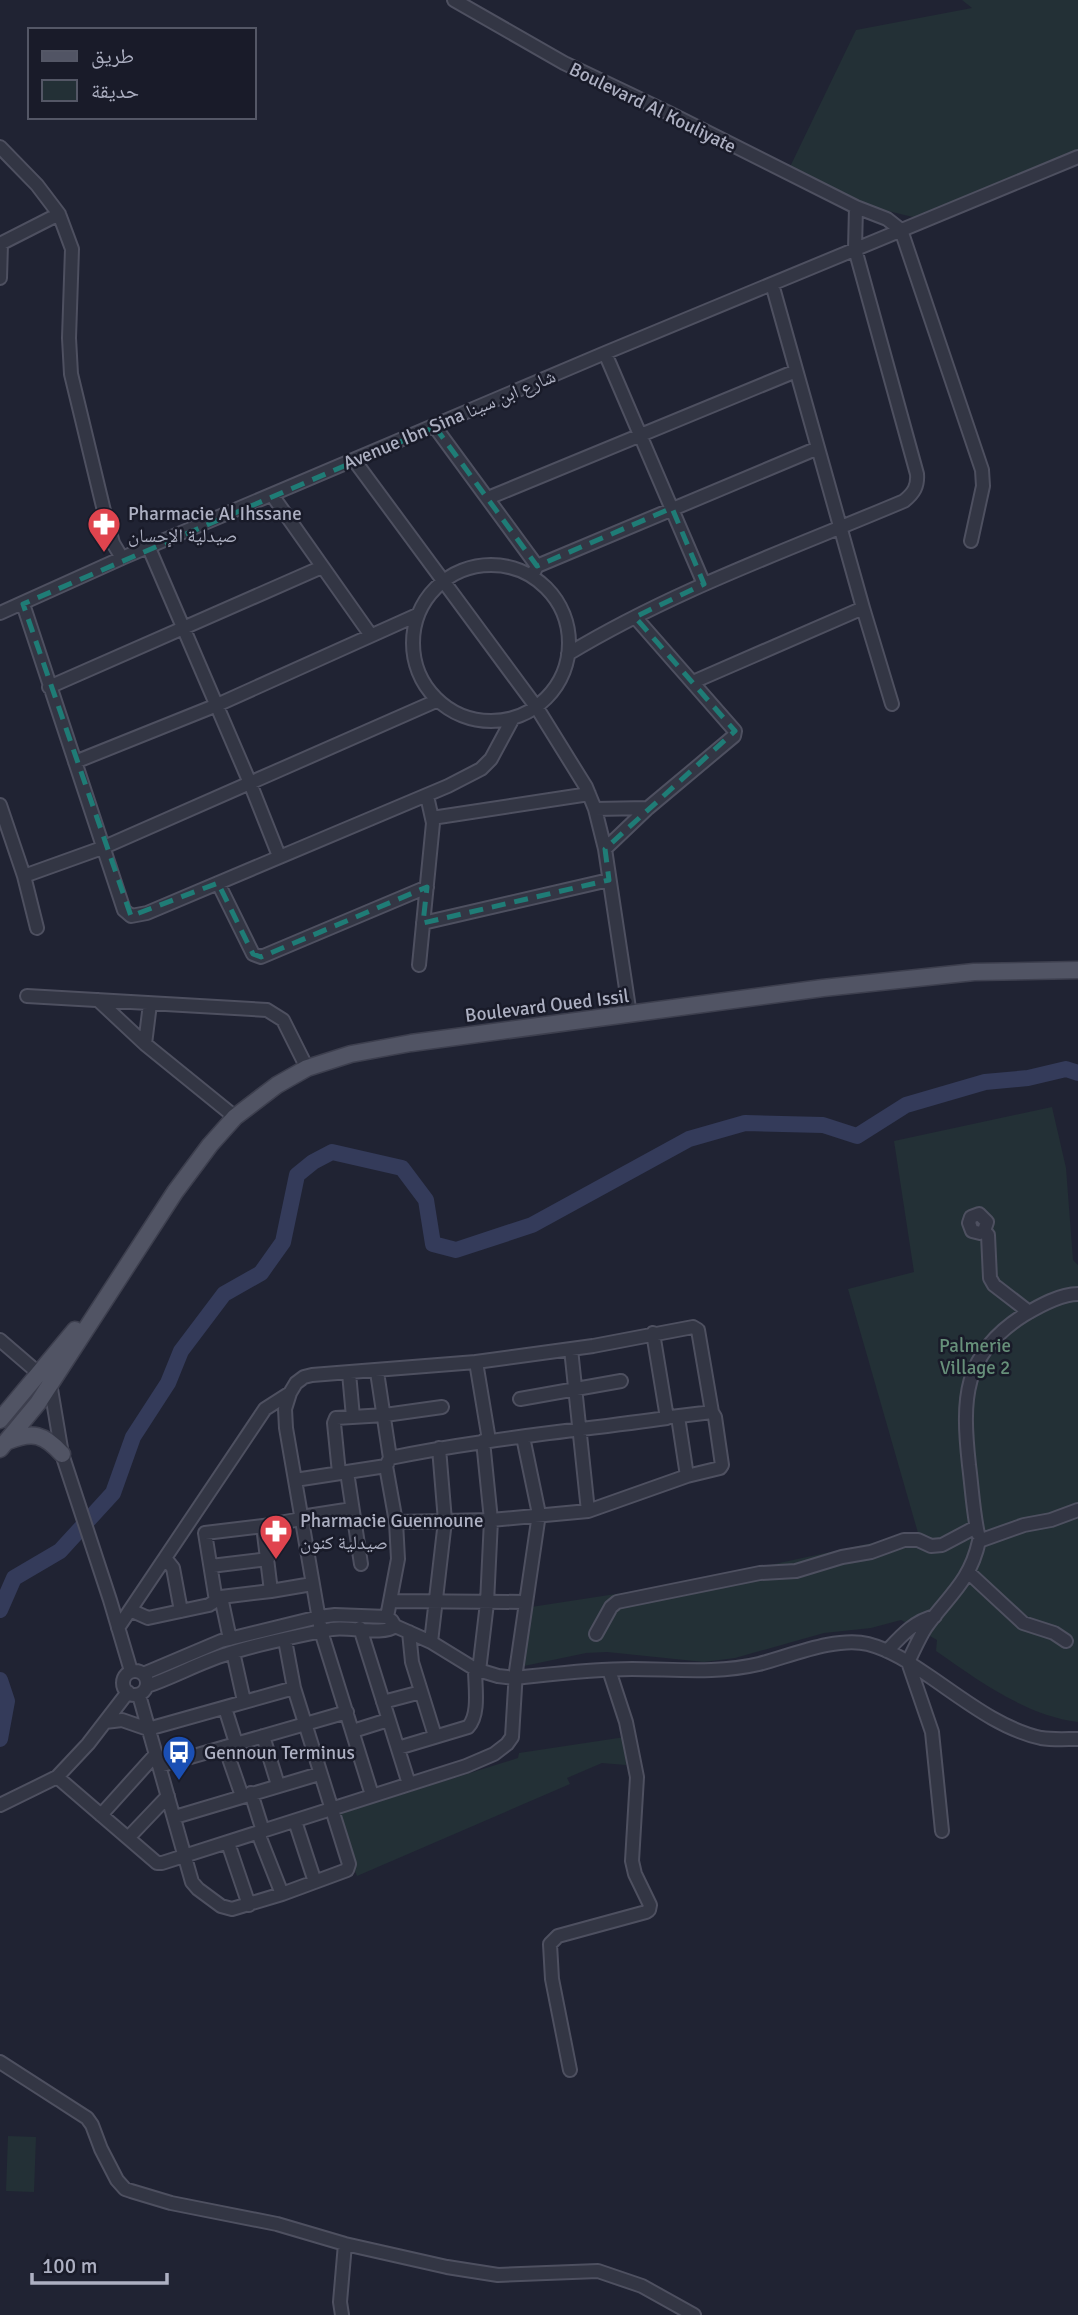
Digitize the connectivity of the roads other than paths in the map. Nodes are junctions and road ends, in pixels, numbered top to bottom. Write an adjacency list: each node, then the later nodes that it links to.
1 (454, 0): 4 (street, Boulevard Al Kouliyate)
2 (0, 147): 5 (street)
3 (1078, 157): 6 (street, Avenue Ibn Sina شارع ابن سينا)
4 (856, 207): 6 (street, Boulevard Al Kouliyate); 8 (street)
5 (59, 214): 7 (street); 23 (street)
6 (901, 230): 8 (street, Avenue Ibn Sina شارع ابن سينا); 21 (street)
7 (0, 244): 9 (street)
8 (855, 249): 10 (street, Avenue Ibn Sina شارع ابن سينا); 20 (street)
9 (0, 278)
10 (772, 284): 11 (street, Avenue Ibn Sina شارع ابن سينا); 12 (street)
11 (605, 353): 13 (street, Avenue Ibn Sina شارع ابن سينا); 14 (street)
12 (796, 371): 14 (street); 15 (street)
13 (435, 427): 16 (street, Avenue Ibn Sina شارع ابن سينا); 18 (street)
14 (641, 435): 18 (street); 19 (street)
15 (818, 448): 19 (street); 20 (street)
16 (354, 460): 17 (street, Avenue Ibn Sina شارع ابن سينا); 26 (street)
17 (272, 495): 22 (street, Avenue Ibn Sina شارع ابن سينا); 24 (street)
18 (488, 498): 25 (street)
19 (672, 508): 25 (street); 27 (street)
20 (840, 528): 27 (street); 29 (street)
21 (971, 541)
22 (149, 548): 23 (street, Avenue Ibn Sina شارع ابن سينا); 33 (street)
23 (122, 558): 28 (street, Avenue Ibn Sina شارع ابن سينا)
24 (322, 567): 33 (street); 34 (street)
25 (534, 571): 26 (street); 35 (street)
26 (443, 581): 31 (street); 41 (street)
27 (704, 584): 32 (street)
28 (23, 604): 30 (street, Avenue Ibn Sina شارع ابن سينا); 37 (street)
29 (863, 608): 36 (street); 39 (street)
30 (0, 613)
31 (417, 615): 34 (street); 38 (street)
32 (635, 617): 35 (street); 36 (street)
33 (183, 629): 37 (street); 40 (street)
34 (370, 634): 40 (street)
35 (568, 654): 41 (street)
36 (693, 682): 48 (street)
37 (49, 687): 43 (street)
38 (436, 701): 42 (street); 44 (street)
39 (892, 704)
40 (217, 705): 43 (street); 44 (street)
41 (537, 708): 42 (street); 45 (street)
42 (512, 720): 46 (street)
43 (75, 762): 51 (street)
44 (250, 783): 51 (street); 53 (street)
45 (589, 794): 49 (street); 50 (street)
46 (427, 796): 50 (street); 53 (street)
47 (0, 805): 54 (street)
48 (648, 808): 49 (street); 52 (street)
49 (594, 809): 52 (street)
50 (432, 818): 57 (street)
51 (102, 848): 54 (street); 56 (street)
52 (605, 849): 55 (street)
53 (279, 856): 56 (street)
54 (24, 876): 59 (street)
55 (609, 880): 58 (street); 65 (street)
56 (218, 883): 57 (street)
57 (427, 887): 58 (street)
58 (423, 923): 60 (street)
59 (37, 928)
60 (419, 965)
61 (1078, 970): 65 (main road, Boulevard Oued Issil)
62 (27, 996): 63 (street)
63 (98, 1000): 64 (street); 66 (street)
64 (150, 1003): 66 (street); 67 (street)
65 (631, 1015): 67 (main road, Boulevard Oued Issil)
66 (145, 1044): 68 (street)
67 (307, 1068): 68 (main road, Boulevard Oued Issil)
68 (235, 1117): 78 (main road, Boulevard Oued Issil)
69 (984, 1231): 71 (street)
70 (1078, 1294): 71 (street)
71 (1029, 1312): 109 (street)
72 (653, 1333): 74 (street); 84 (street); 87 (street)
73 (0, 1340): 78 (street)
74 (571, 1349): 75 (street); 80 (street)
75 (477, 1362): 76 (street); 91 (street)
76 (377, 1372): 77 (street); 85 (street)
77 (349, 1373): 81 (street); 86 (street)
78 (45, 1378): 88 (main road, Boulevard Oued Issil); 92 (main road, Boulevard Oued Issil); 94 (street)
79 (621, 1381): 80 (street)
80 (575, 1391): 82 (street); 89 (street)
81 (290, 1393): 98 (street); 107 (street)
82 (520, 1399)
83 (442, 1407): 85 (street)
84 (712, 1412): 87 (street); 97 (street)
85 (385, 1415): 86 (street); 95 (street)
86 (353, 1417): 96 (street)
87 (673, 1417): 89 (street); 97 (street)
88 (0, 1420)
89 (579, 1431): 90 (street); 101 (street)
90 (523, 1437): 91 (street); 102 (street)
91 (486, 1440): 93 (street); 104 (street)
92 (3, 1446): 94 (main road)
93 (439, 1448): 95 (street); 105 (street)
94 (62, 1454): 129 (street)
95 (388, 1462): 96 (street); 106 (street)
96 (343, 1473): 98 (street); 99 (street)
97 (687, 1476): 101 (street)
98 (295, 1480): 103 (street)
99 (352, 1509): 103 (street); 114 (street)
100 (1078, 1510): 111 (street)
101 (587, 1511): 102 (street)
102 (539, 1514): 104 (street); 123 (street)
103 (301, 1518): 108 (street); 117 (street)
104 (491, 1520): 105 (street); 122 (street)
105 (445, 1521): 106 (street); 121 (street)
106 (396, 1522): 120 (street)
107 (187, 1525): 110 (street); 112 (street)
108 (262, 1526): 110 (street); 113 (street)
109 (976, 1527): 111 (street); 133 (street)
110 (205, 1534): 115 (street)
111 (979, 1541): 116 (street)
112 (165, 1558): 124 (street); 125 (street)
113 (268, 1559): 115 (street); 118 (street)
114 (360, 1564)
115 (211, 1566): 119 (street)
116 (968, 1572): 126 (street); 136 (street)
117 (312, 1584): 118 (street); 127 (street)
118 (271, 1591): 119 (street)
119 (219, 1599): 125 (street); 134 (street)
120 (391, 1601): 121 (street); 128 (street)
121 (436, 1602): 122 (street); 137 (street)
122 (487, 1602): 123 (street); 141 (street)
123 (526, 1602): 143 (street)
124 (130, 1610): 125 (street); 129 (street)
125 (181, 1611)
126 (935, 1616): 138 (street); 140 (street)
127 (319, 1617): 128 (street); 131 (street); 134 (street)
128 (391, 1622): 130 (street); 132 (street)
129 (118, 1628): 144 (street)
130 (360, 1628): 131 (street); 148 (street)
131 (321, 1631): 135 (street); 150 (street)
132 (409, 1632): 137 (street); 146 (street)
133 (596, 1634)
134 (230, 1639): 144 (street)
135 (285, 1640): 139 (street); 145 (street)
136 (1066, 1641)
137 (431, 1642): 141 (street)
138 (887, 1651): 140 (street); 142 (street)
139 (233, 1652): 144 (street); 147 (street)
140 (908, 1662): 158 (street); 174 (street)
141 (477, 1670): 143 (street); 157 (street)
142 (609, 1670): 143 (street); 183 (street)
143 (515, 1678): 164 (street)
144 (138, 1684): 152 (street); 154 (street)
145 (294, 1688): 147 (street); 153 (street)
146 (421, 1692): 148 (street); 157 (street)
147 (244, 1701): 149 (street)
148 (383, 1702): 151 (street)
149 (225, 1708): 154 (street); 159 (street)
150 (347, 1712): 153 (street); 155 (street)
151 (388, 1720): 155 (street); 160 (street)
152 (105, 1722): 154 (street); 163 (street)
153 (305, 1725): 156 (street); 162 (street)
154 (148, 1729): 161 (street)
155 (353, 1731): 167 (street)
156 (263, 1736): 159 (street); 165 (street)
157 (435, 1736): 160 (street)
158 (1078, 1739)
159 (231, 1745): 161 (street); 166 (street)
160 (398, 1748): 164 (street)
161 (157, 1760): 168 (street); 171 (street)
162 (319, 1774): 165 (street); 170 (street)
163 (57, 1777): 169 (street); 171 (street)
164 (409, 1784): 167 (street)
165 (278, 1785): 166 (street)
166 (246, 1794): 172 (street); 175 (street)
167 (372, 1795): 170 (street)
168 (168, 1796): 172 (street); 176 (street)
169 (0, 1805)
170 (331, 1810): 173 (street); 179 (street)
171 (101, 1815): 176 (street)
172 (175, 1817): 178 (street)
173 (295, 1821): 175 (street); 179 (street)
174 (942, 1831)
175 (260, 1832): 177 (street); 180 (street)
176 (128, 1838): 178 (street)
177 (228, 1843): 178 (street); 181 (street)
178 (185, 1857): 181 (street)
179 (314, 1882): 180 (street)
180 (282, 1894): 181 (street)
181 (249, 1905)
182 (0, 2062): 184 (street)
183 (570, 2070)
184 (345, 2244): 185 (street); 186 (street)
185 (342, 2315)
186 (694, 2315)

